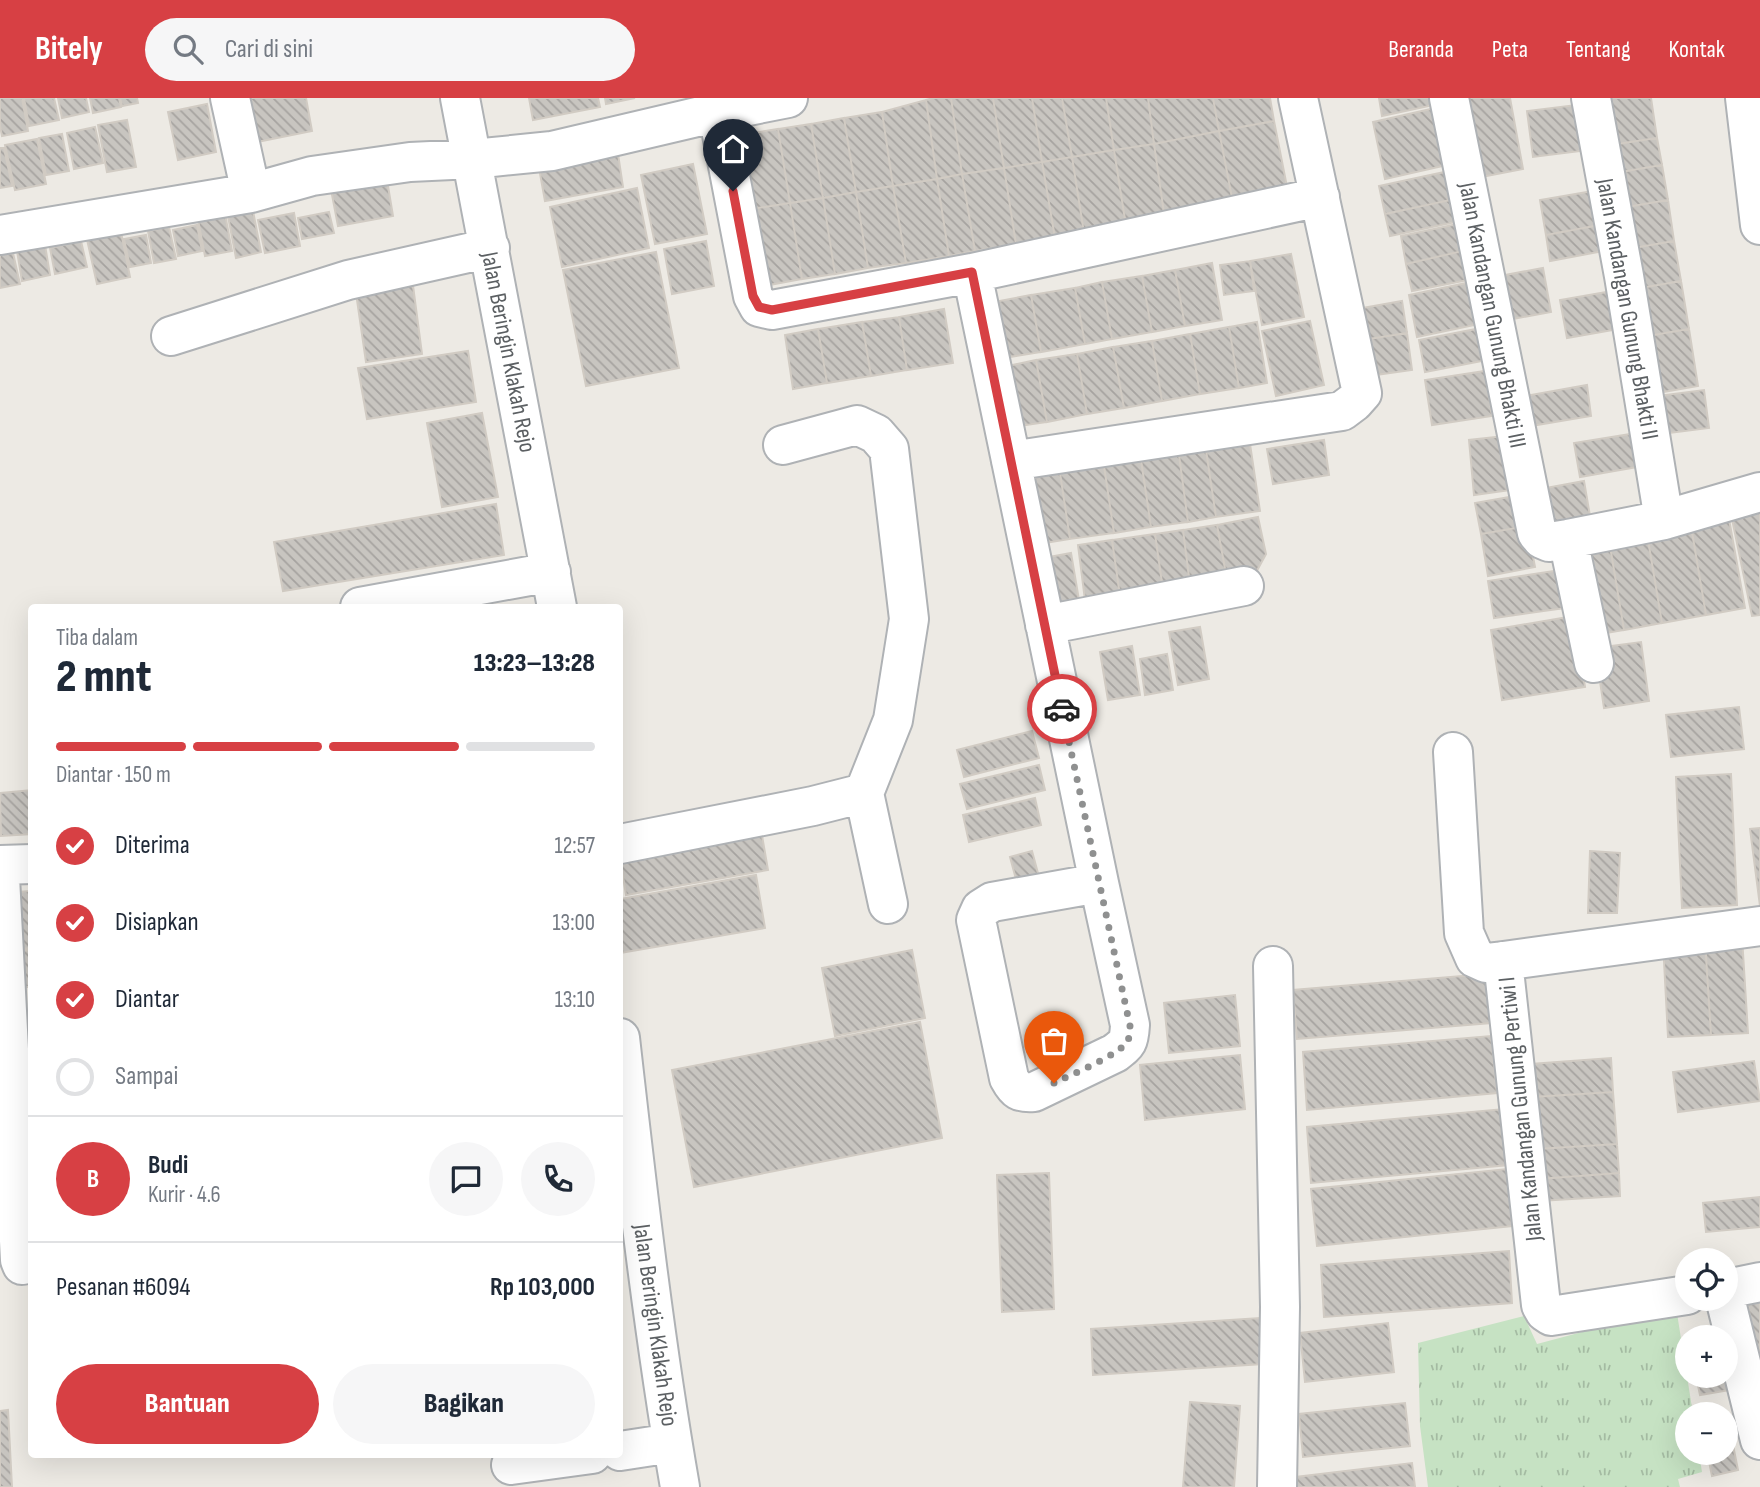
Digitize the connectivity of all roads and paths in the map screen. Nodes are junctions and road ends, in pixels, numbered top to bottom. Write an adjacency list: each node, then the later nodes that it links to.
1 (230, 98): 10 (street)
2 (460, 98): 9 (street, Jalan Beringin Klakah Rejo)
3 (788, 98): 8 (street)
4 (1298, 98): 11 (street)
5 (1449, 98): 21 (street, Jalan Kandangan Gunung Bhakti III)
6 (1591, 98): 20 (street, Jalan Kandangan Gunung Bhakti II)
7 (1745, 98): 12 (street)
8 (717, 105): 9 (street); 15 (street)
9 (473, 159): 10 (street); 14 (street, Jalan Beringin Klakah Rejo)
10 (251, 193): 13 (street)
11 (1320, 197): 15 (street); 18 (street)
12 (1760, 225)
13 (0, 235)
14 (489, 248): 16 (street); 23 (street, Jalan Beringin Klakah Rejo)
15 (972, 272): 18 (street)
16 (171, 336)
17 (783, 445): 28 (street)
18 (1011, 461): 25 (street)
19 (1760, 492): 20 (street)
20 (1664, 520): 21 (street)
21 (1552, 536): 26 (street, Jalan Kandangan Gunung Bhakti III)
22 (1244, 586): 25 (street)
23 (554, 590): 24 (street)
24 (394, 604)
25 (1045, 625): 33 (street)
26 (1594, 663)
27 (1454, 752): 36 (street)
28 (864, 793): 29 (street); 34 (street)
29 (623, 843)
30 (28, 864): 31 (street)
31 (0, 865)
32 (0, 877): 40 (street)
33 (1099, 883): 33 (street)
34 (888, 904)
35 (1760, 926): 36 (street, Jalan Kandangan Gunung Pertiwi I)
36 (1503, 961): 43 (street, Jalan Kandangan Gunung Pertiwi I)
37 (1273, 966): 51 (street)
38 (623, 1094): 39 (street, Jalan Beringin Klakah Rejo)
39 (629, 1205): 46 (street, Jalan Beringin Klakah Rejo)
40 (28, 1264)
41 (1760, 1282): 42 (street)
42 (1738, 1287)
43 (1675, 1297)
44 (1728, 1311): 45 (street)
45 (1760, 1440)
46 (672, 1443): 47 (street); 50 (street, Jalan Beringin Klakah Rejo)
47 (623, 1451)
48 (563, 1458): 49 (street)
49 (511, 1465)
50 (680, 1487)
51 (1277, 1487)

